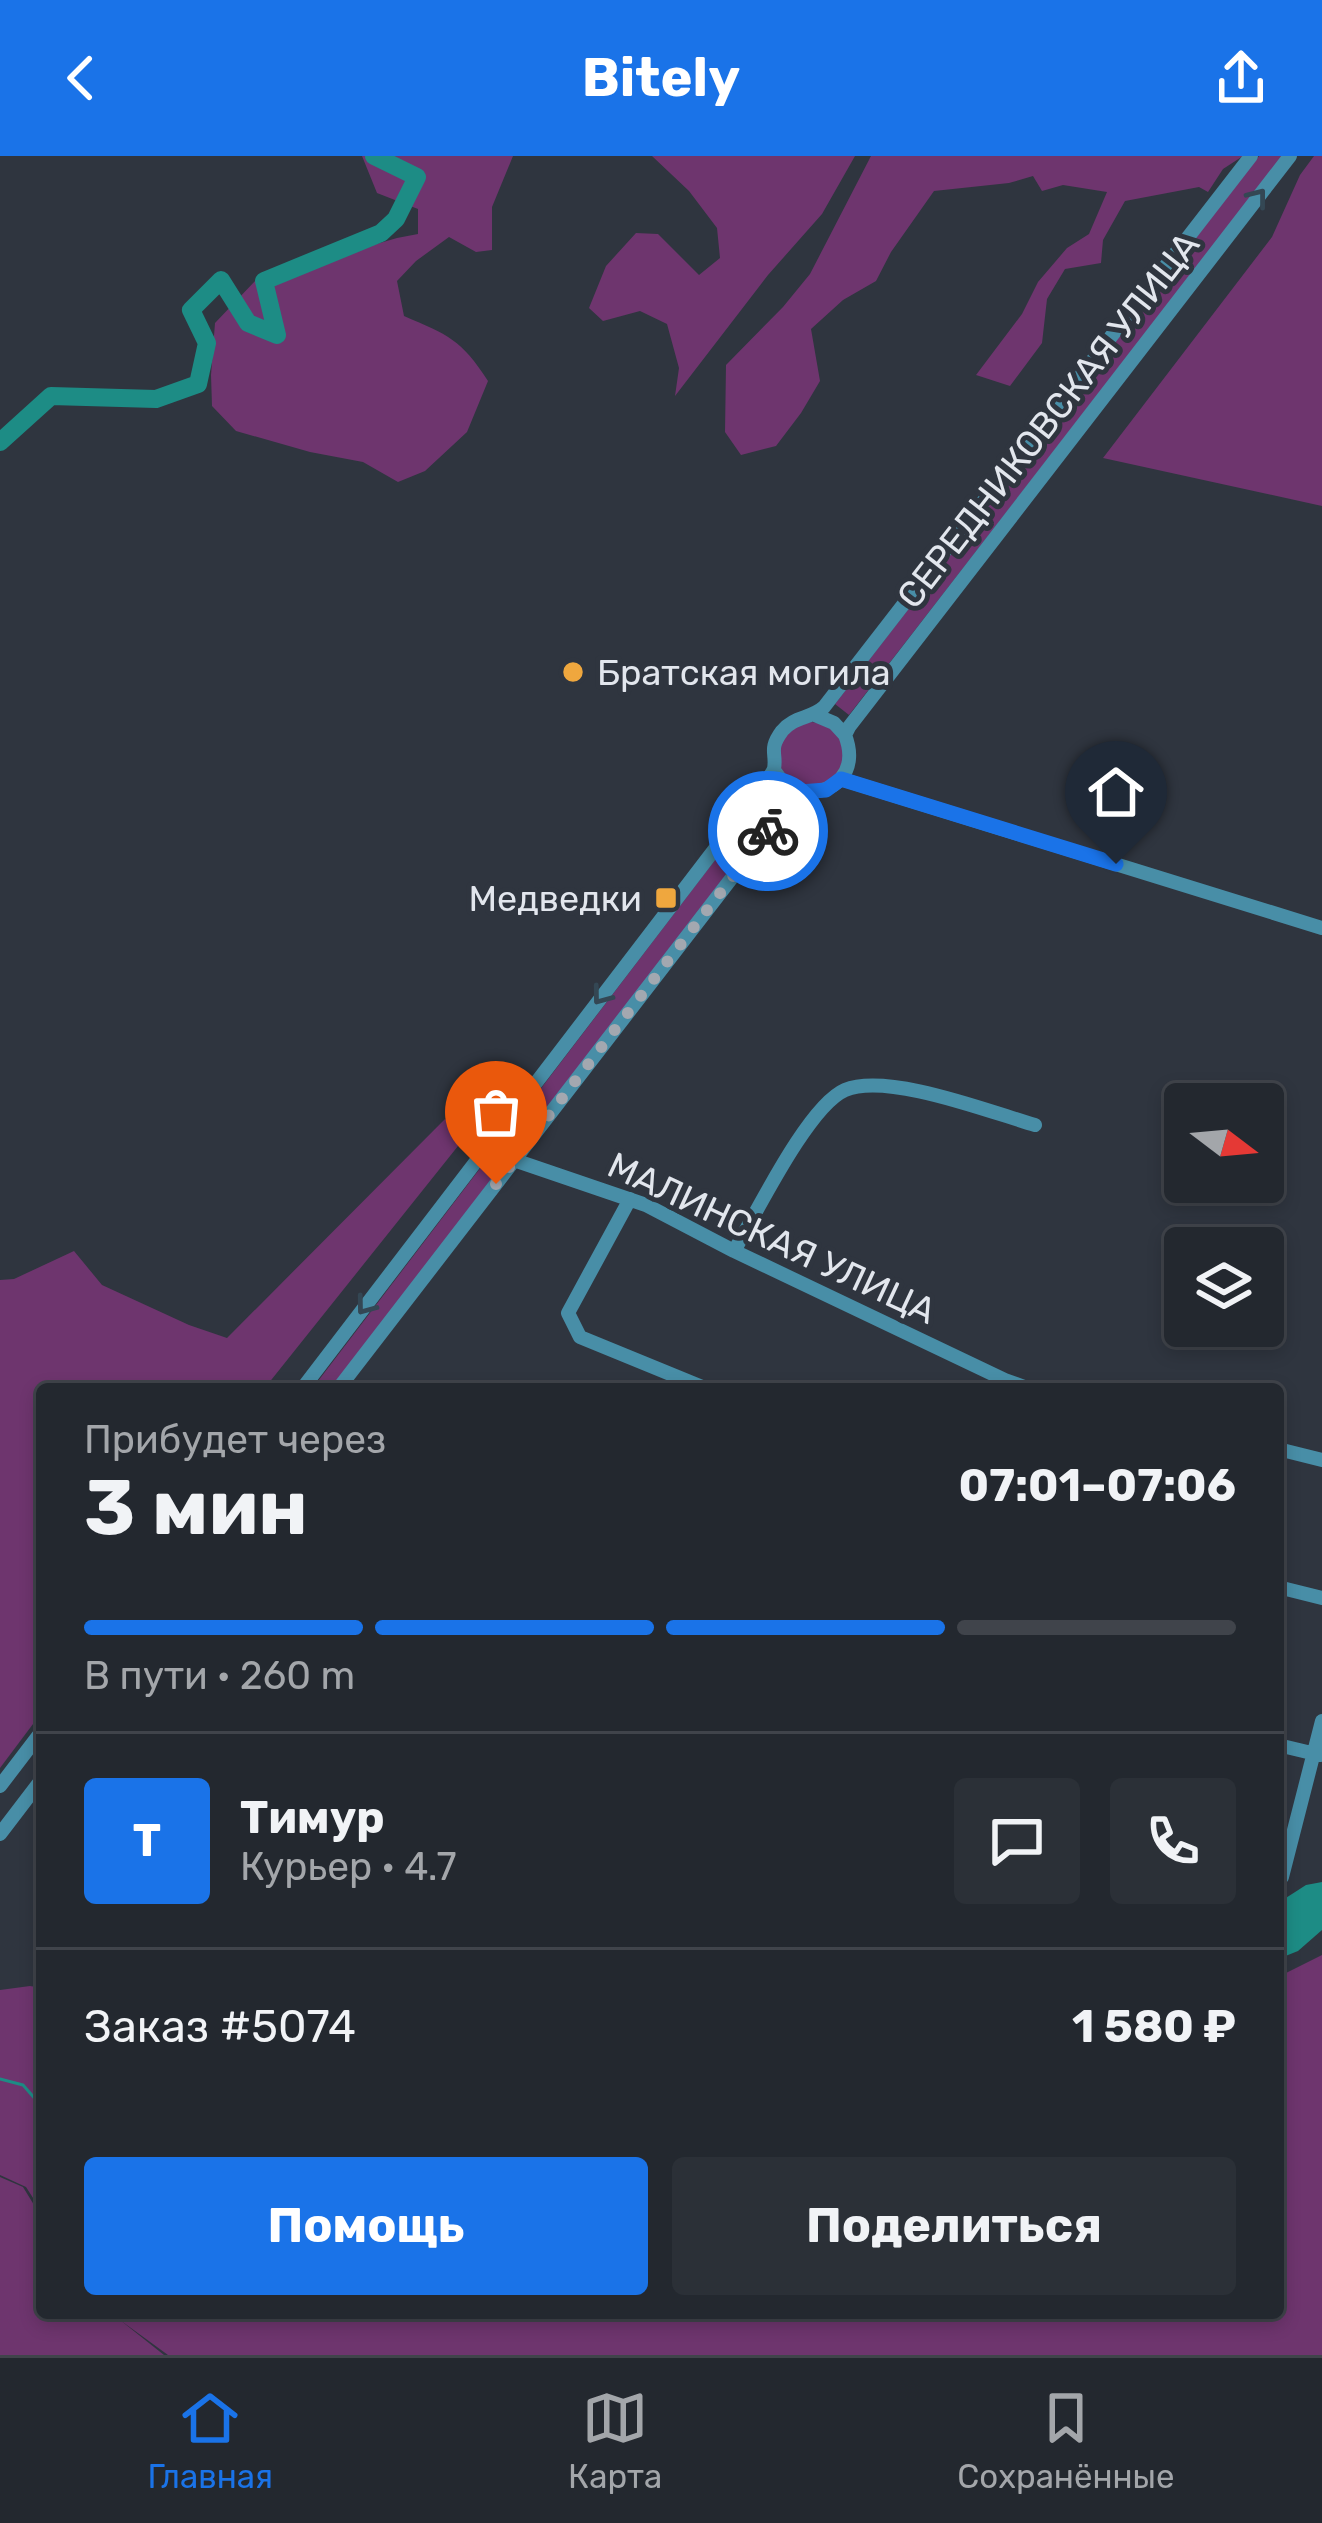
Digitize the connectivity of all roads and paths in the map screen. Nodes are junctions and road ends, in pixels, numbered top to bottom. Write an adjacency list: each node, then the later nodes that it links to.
1 (1251, 156): 3 (street, СЕРЕДНИКОВСКАЯ УЛИЦА)
2 (1290, 156): 4 (street, СЕРЕДНИКОВСКАЯ УЛИЦА, one-way to 2)
3 (815, 715): 4 (street); 5 (street, СЕРЕДНИКОВСКАЯ УЛИЦА)
4 (844, 735): 6 (street)
5 (774, 770): 7 (street); 10 (street, СЕРЕДНИКОВСКАЯ УЛИЦА, one-way to 10)
6 (841, 779): 7 (street); 8 (street)
7 (800, 792): 11 (street)
8 (1322, 928)
9 (1035, 1125): 13 (street)
10 (488, 1144): 11 (street, МАЛИНСКАЯ УЛИЦА); 14 (street, СЕРЕДНИКОВСКАЯ УЛИЦА, one-way to 14)
11 (514, 1160): 12 (street, МАЛИНСКАЯ УЛИЦА); 15 (street)
12 (630, 1198): 13 (street, МАЛИНСКАЯ УЛИЦА); 16 (street)
13 (734, 1251): 17 (street, МАЛИНСКАЯ УЛИЦА)
14 (307, 1383)
15 (343, 1383)
16 (692, 1383)
17 (1011, 1383)
18 (1284, 1451): 19 (street)
19 (1322, 1460)
20 (1284, 1588): 21 (street)
21 (1322, 1598)
22 (1322, 1720): 26 (street)
23 (36, 1738): 27 (street)
24 (36, 1739): 28 (street)
25 (1284, 1746): 26 (street)
26 (1318, 1754): 31 (street)
27 (0, 1773)
28 (0, 1786)
29 (36, 1787): 30 (street)
30 (0, 1834)
31 (1284, 1869)

